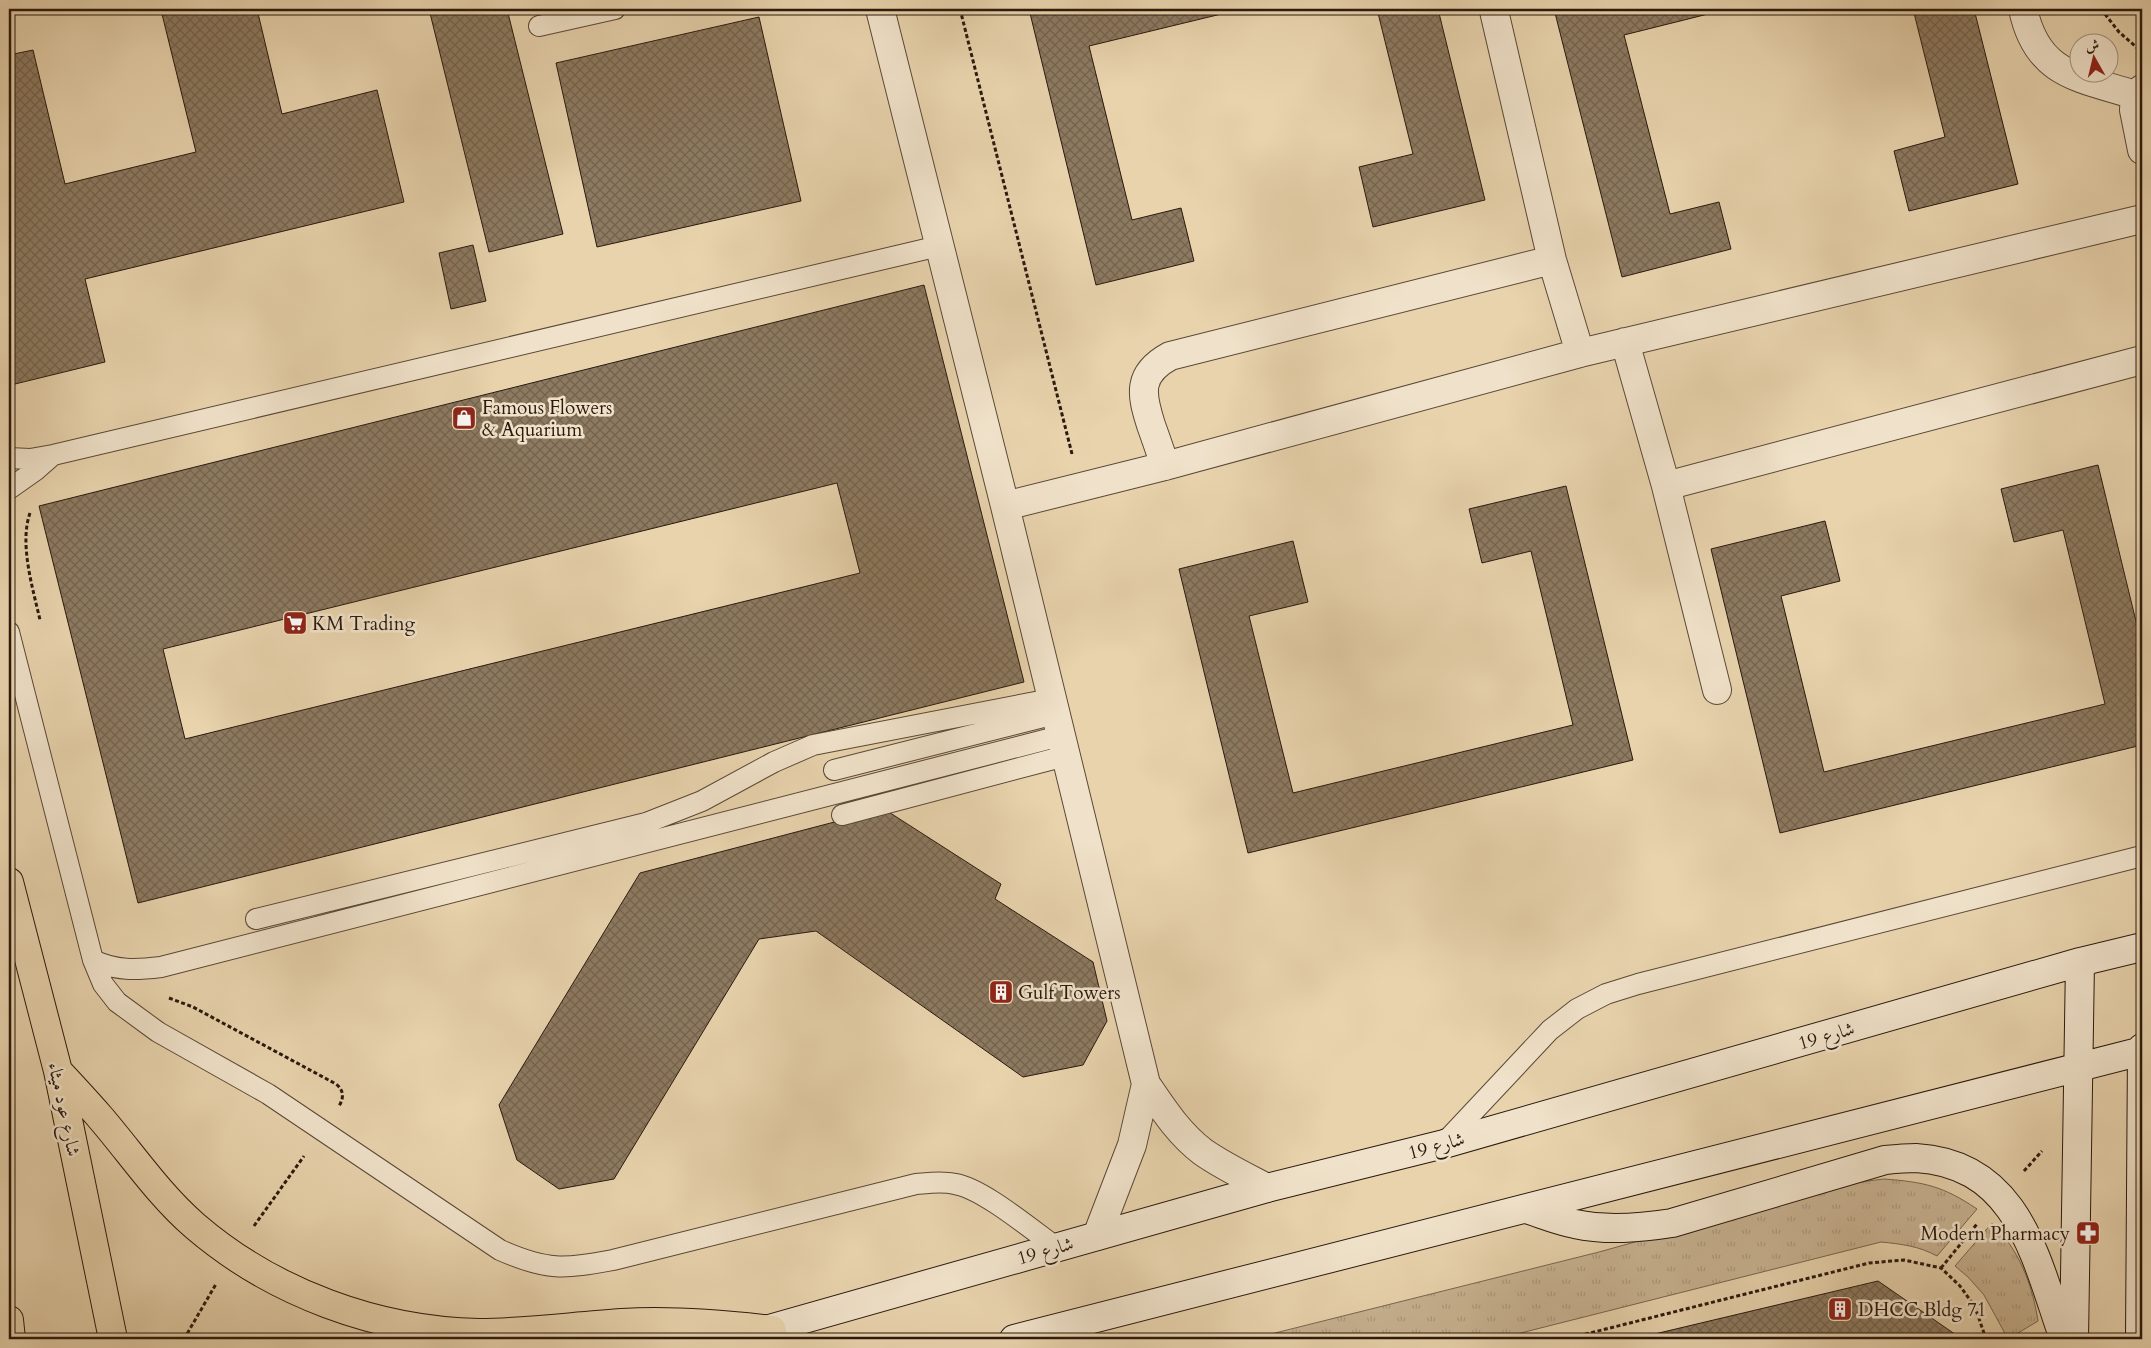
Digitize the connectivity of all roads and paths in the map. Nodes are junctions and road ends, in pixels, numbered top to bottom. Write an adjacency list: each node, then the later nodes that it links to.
1 (615, 9): 7 (lane)
2 (880, 9): 12 (street)
3 (960, 9): 21 (path)
4 (2024, 9): 9 (street)
5 (2101, 9): 8 (path)
6 (1494, 11): 13 (street)
7 (539, 26)
8 (2142, 51)
9 (2138, 92): 10 (street)
10 (2142, 150)
11 (2142, 219): 14 (street)
12 (939, 246): 17 (lane); 23 (street)
13 (1552, 260): 15 (street); 19 (street)
14 (1625, 342): 15 (street); 20 (street)
15 (1580, 353): 19 (street)
16 (2142, 360): 20 (street)
17 (53, 455): 18 (lane); 22 (lane)
18 (9, 458)
19 (1165, 466): 21 (street)
20 (1666, 486): 27 (street)
21 (1080, 488): 23 (street)
22 (9, 489)
23 (1005, 506): 28 (street)
24 (31, 510): 25 (path)
25 (40, 622)
26 (9, 632): 35 (lane)
27 (1717, 690)
28 (1058, 726): 29 (lane); 30 (lane); 33 (lane); 37 (lane); 41 (street)
29 (834, 770)
30 (842, 815)
31 (2142, 856): 44 (lane)
32 (9, 882): 40 (main road, شارع عود ميثاء)
33 (256, 919)
34 (2142, 947): 36 (street, شارع 19)
35 (93, 960): 37 (lane); 43 (lane)
36 (2080, 962): 39 (street); 44 (street, شارع 19)
37 (136, 970): 43 (path)
38 (2142, 1050): 39 (street); 49 (street)
39 (2078, 1068): 42 (street); 47 (street)
40 (58, 1071): 53 (main road); 55 (main road, شارع عود ميثاء)
41 (1146, 1084): 45 (street); 48 (street)
42 (2077, 1127): 46 (path); 61 (street)
43 (322, 1131): 50 (lane)
44 (1444, 1144): 45 (street, شارع 19)
45 (1267, 1188): 48 (street, شارع 19)
46 (2001, 1195): 47 (street); 51 (path); 60 (street)
47 (1526, 1208): 57 (street)
48 (1097, 1236): 50 (street, شارع 19)
49 (2141, 1239): 62 (street)
50 (1056, 1247): 53 (street, شارع 19)
51 (1941, 1268): 58 (path); 59 (path)
52 (9, 1320): 54 (main road)
53 (772, 1330): 56 (street, شارع 19)
54 (11, 1339)
55 (113, 1339)
56 (730, 1339)
57 (1014, 1339)
58 (1566, 1339)
59 (1986, 1339)
60 (2064, 1339)
61 (2074, 1339)
62 (2140, 1339)

